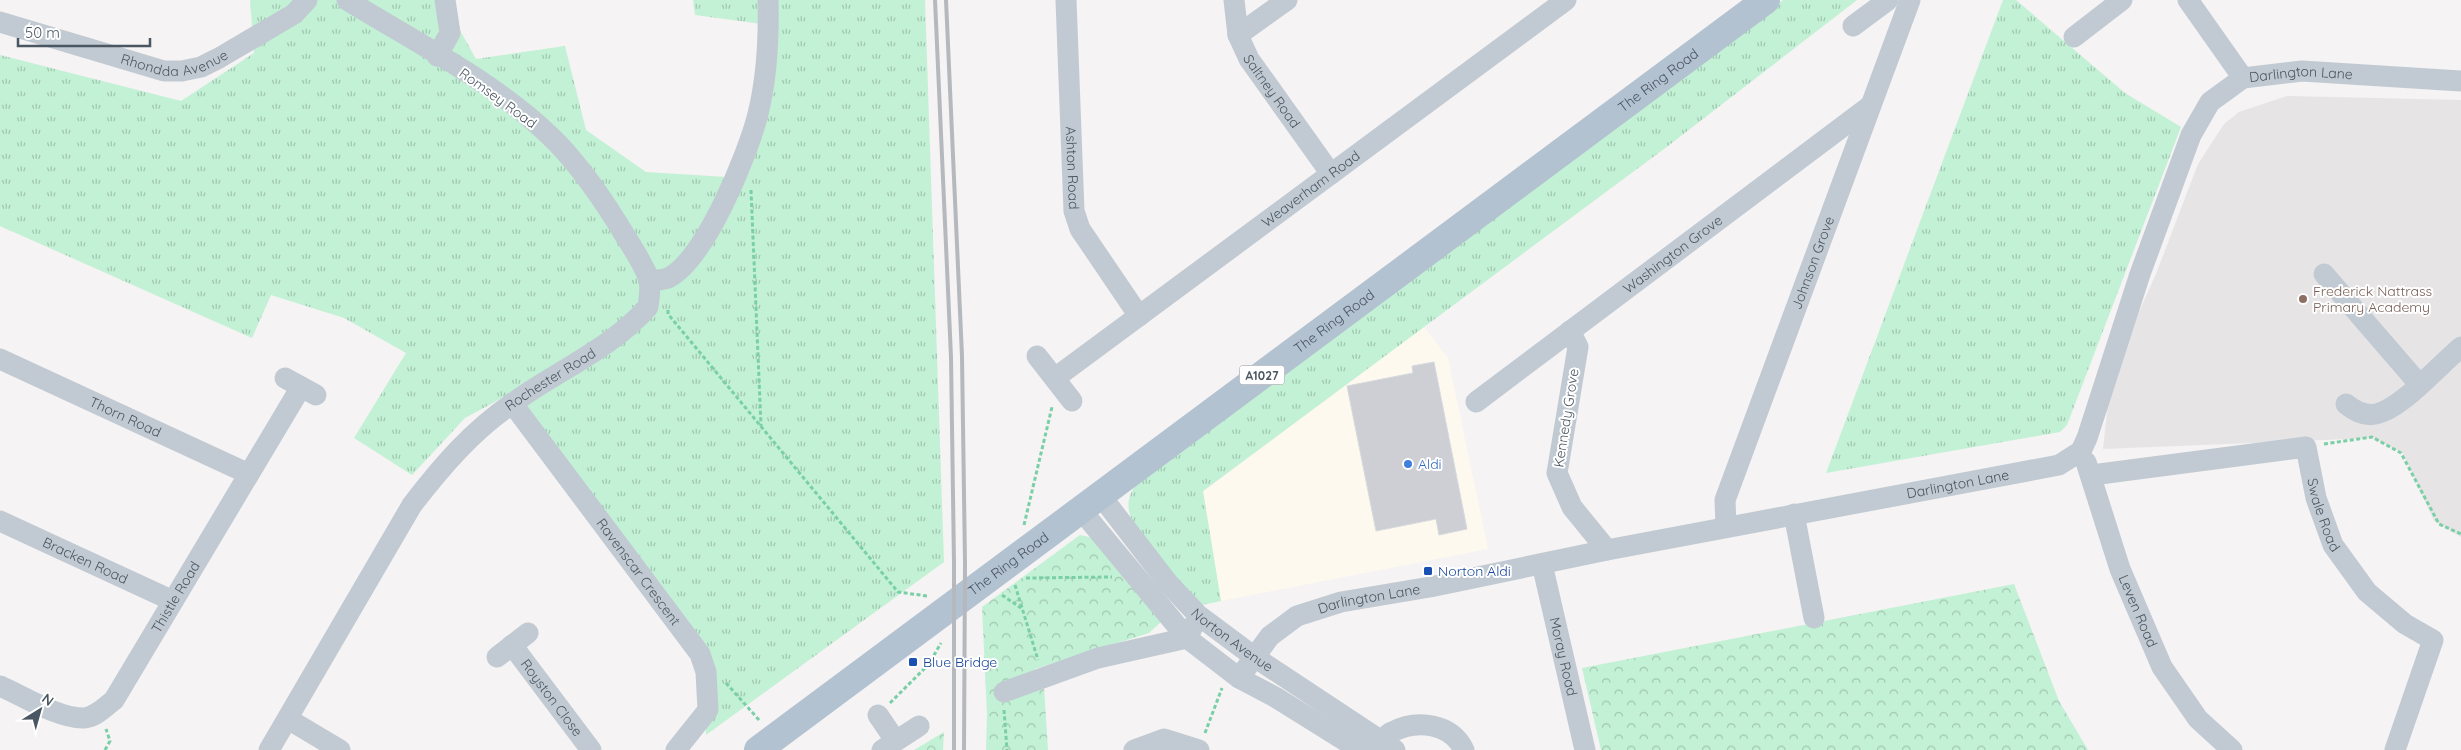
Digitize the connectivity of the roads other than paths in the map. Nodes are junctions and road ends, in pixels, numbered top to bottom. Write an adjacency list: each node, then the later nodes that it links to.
1 (307, 0): 14 (street, Rhondda Avenue)
2 (347, 0): 18 (street, Romsey Road)
3 (445, 0): 18 (street)
4 (768, 0): 24 (street)
5 (1066, 0): 25 (street, Ashton Road)
6 (1234, 0): 16 (street, Saltney Road)
7 (1286, 0): 16 (street)
8 (1566, 0): 22 (street, Weaverham Road)
9 (1766, 0): 40 (main road, The Ring Road / A1027)
10 (1888, 0): 15 (street)
11 (1910, 0): 21 (street, Johnson Grove)
12 (2122, 0): 17 (street)
13 (2188, 0): 19 (street)
14 (0, 22)
15 (1853, 26)
16 (1238, 35): 22 (street, Saltney Road)
17 (2074, 37)
18 (437, 56): 24 (street, Romsey Road)
19 (2243, 78): 20 (street, Darlington Lane); 37 (street, Darlington Lane)
20 (2461, 81)
21 (1870, 106): 26 (street, Washington Grove); 43 (street, Johnson Grove)
22 (1331, 174): 25 (street, Weaverham Road)
23 (2324, 274): 31 (street)
24 (658, 280): 35 (street, Rochester Road)
25 (1139, 316): 30 (street, Weaverham Road)
26 (1570, 332): 34 (street, Washington Grove); 44 (street, Kennedy Grove)
27 (2461, 347): 31 (street)
28 (1038, 356): 30 (street)
29 (0, 359): 38 (street, Thorn Road)
30 (1056, 380): 33 (street)
31 (2419, 384): 36 (street)
32 (301, 387): 38 (street, Thistle Road)
33 (1072, 401)
34 (1476, 402)
35 (512, 403): 56 (street, Rochester Road); 64 (street, Ravenscar Crescent)
36 (2346, 404)
37 (2081, 451): 39 (street, Leven Road); 41 (street, Darlington Lane)
38 (248, 474): 46 (street, Thistle Road)
39 (2092, 475): 70 (street, Leven Road); 71 (street, Swale Road)
40 (1091, 503): 47 (street, Norton Avenue); 49 (street, Norton Avenue); 58 (main road, The Ring Road / A1027)
41 (1794, 514): 43 (street, Darlington Lane); 48 (street)
42 (0, 521): 46 (street, Bracken Road)
43 (1726, 527): 44 (street, Darlington Lane)
44 (1607, 550): 45 (street, Darlington Lane)
45 (1542, 564): 51 (street, Darlington Lane); 69 (street, Moray Road)
46 (171, 600): 53 (street, Thistle Road)
47 (1198, 615): 49 (street); 51 (street, Norton Avenue)
48 (1814, 618)
49 (1187, 638): 52 (street, Norton Avenue); 54 (street)
50 (512, 645): 63 (street, Royston Close)
51 (1253, 656): 52 (street, Darlington Lane); 60 (street, Norton Avenue)
52 (1234, 674): 67 (street, Norton Avenue)
53 (0, 686)
54 (1004, 701)
55 (878, 715): 59 (street)
56 (288, 719): 61 (street, Rochester Road); 62 (street)
57 (919, 726): 59 (street)
58 (767, 744)
59 (889, 745)
60 (1385, 747): 68 (street)
61 (269, 750)
62 (340, 750)
63 (591, 750)
64 (676, 750)
65 (1134, 750): 66 (street)
66 (1199, 750)
67 (1360, 750)
68 (1464, 750)
69 (1584, 750)
70 (2232, 750)
71 (2395, 750)

